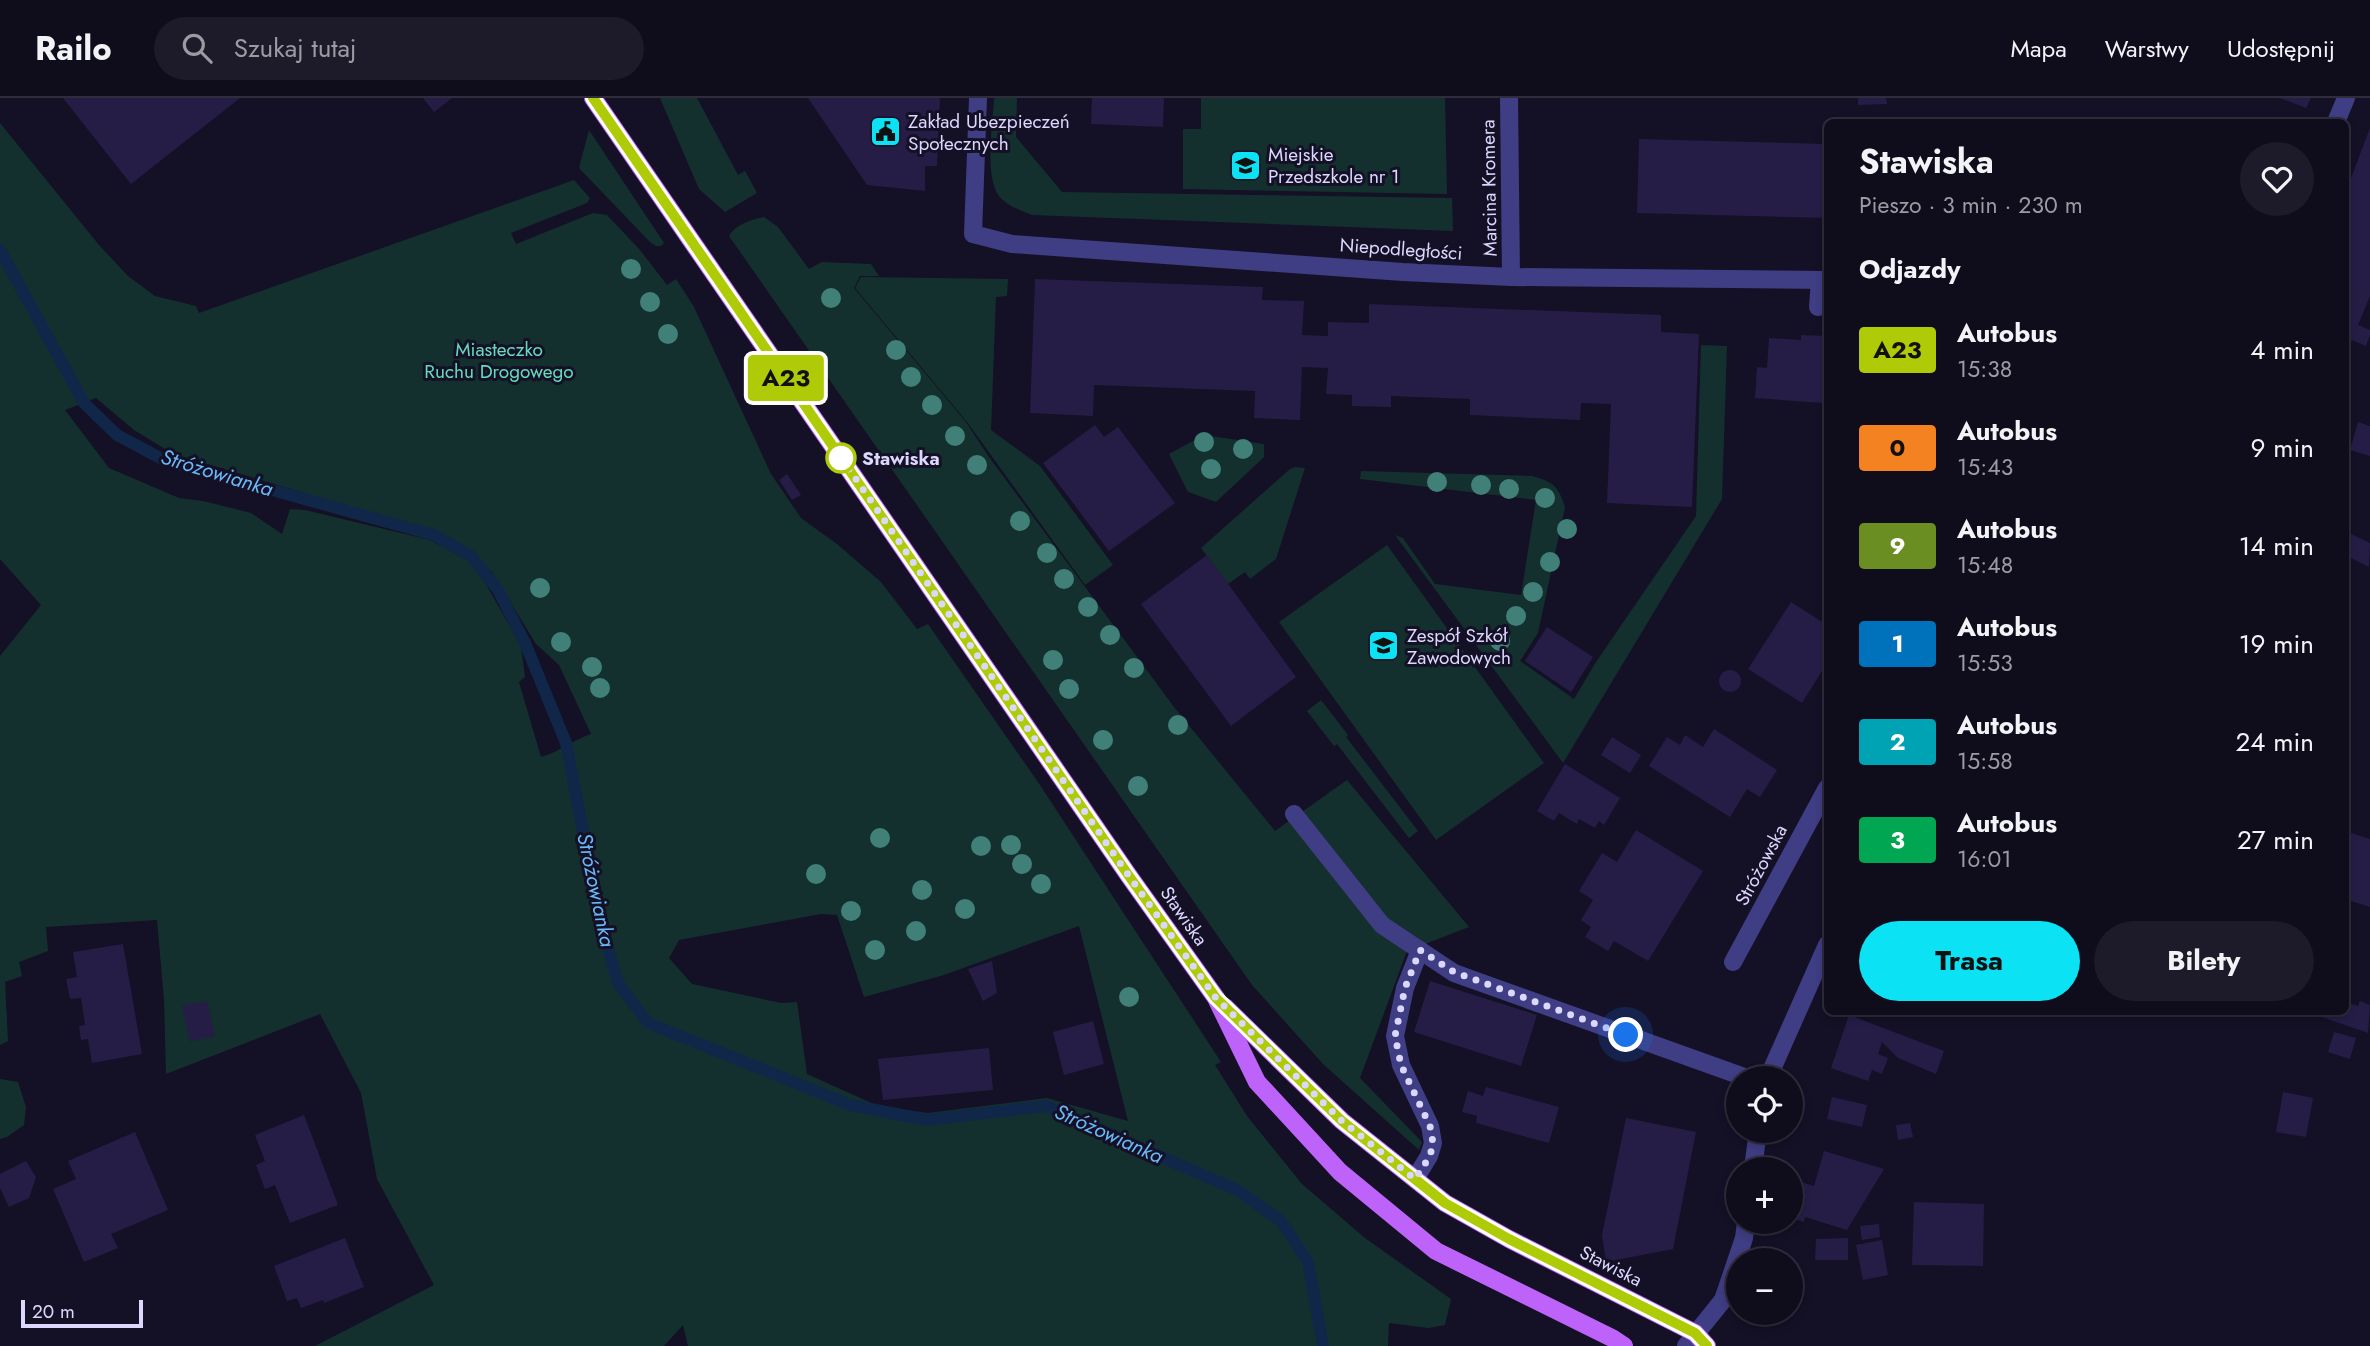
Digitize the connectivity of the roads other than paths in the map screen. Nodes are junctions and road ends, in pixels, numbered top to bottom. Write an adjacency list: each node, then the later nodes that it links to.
1 (593, 98): 14 (main road, Stawiska)
2 (978, 98): 6 (street, Niepodległości)
3 (1509, 98): 6 (street, Marcina Kromera)
4 (2346, 98): 5 (street)
5 (2337, 119)
6 (1511, 277): 7 (street, Niepodległości)
7 (1824, 280): 8 (street)
8 (1818, 307)
9 (1824, 793): 13 (street, Stróżowska)
10 (1294, 814): 11 (street)
11 (1420, 950): 16 (street); 17 (street)
12 (1824, 951): 15 (street)
13 (1732, 962)
14 (1216, 998): 17 (main road, Stawiska); 20 (main road, Stawiska)
15 (1773, 1066)
16 (1726, 1070)
17 (1415, 1179): 19 (main road, Stawiska)
18 (1744, 1234): 19 (street)
19 (1696, 1342)
20 (1624, 1346)

